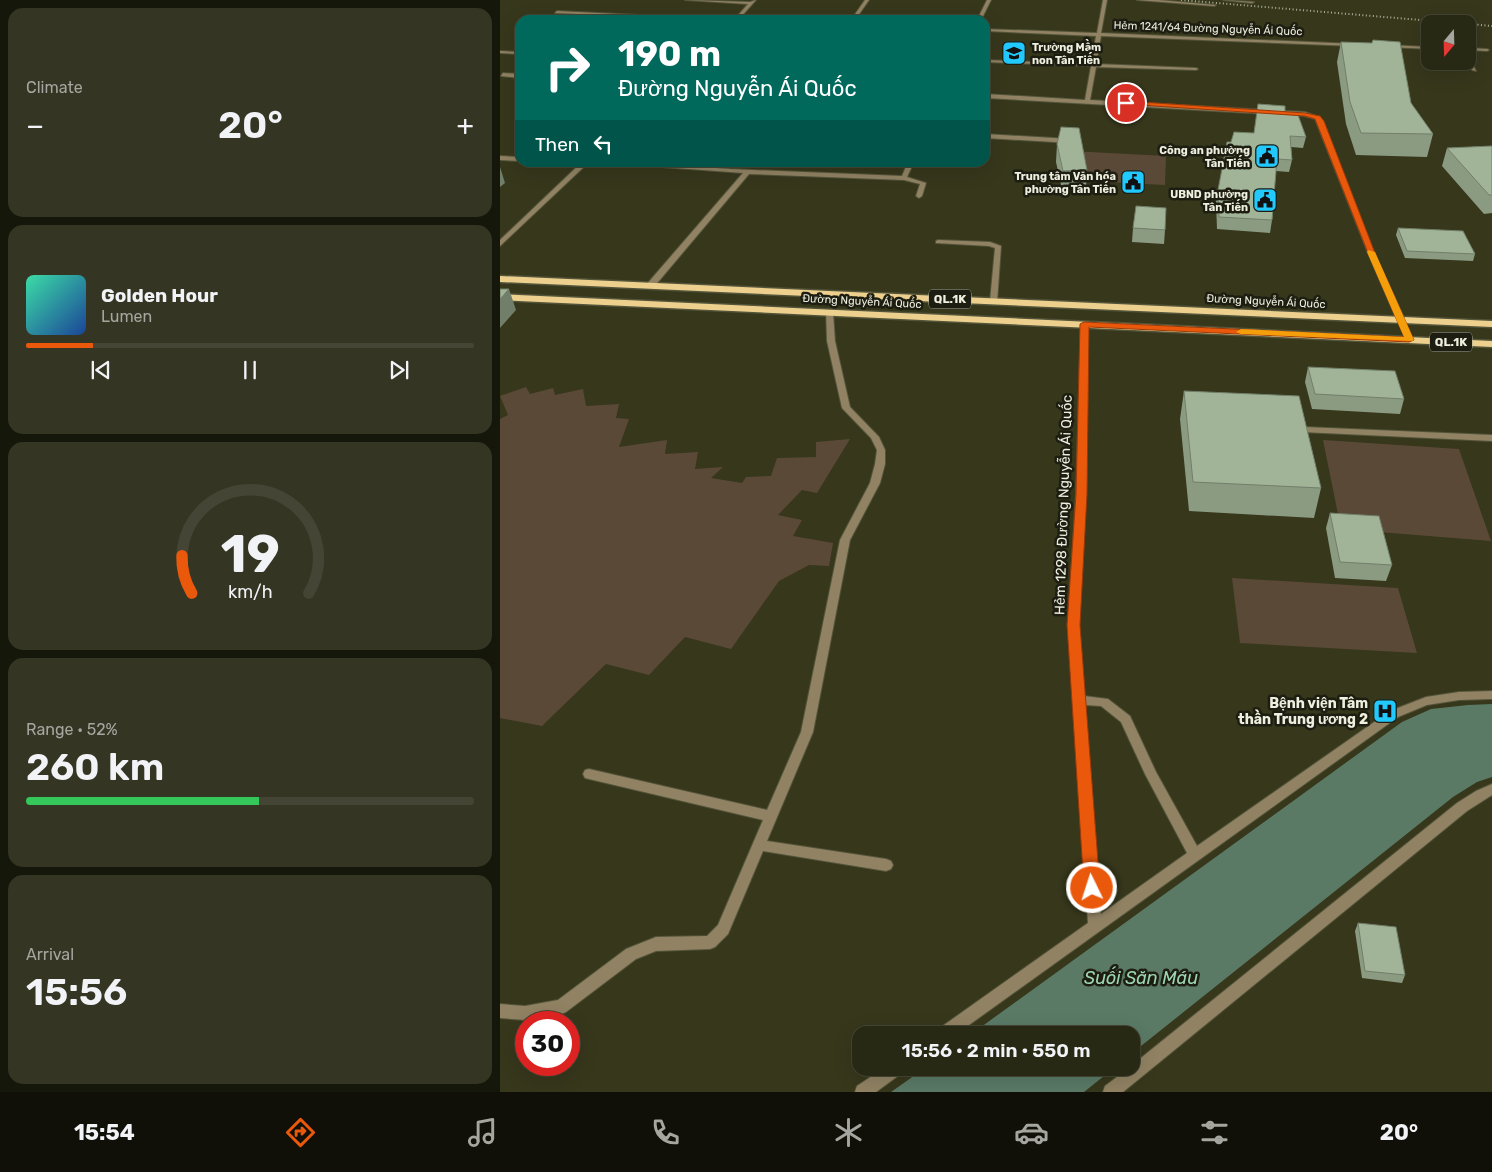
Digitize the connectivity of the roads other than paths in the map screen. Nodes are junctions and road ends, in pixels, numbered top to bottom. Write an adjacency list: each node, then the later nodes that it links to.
1 (687, 0): 7 (street)
2 (867, 0): 13 (street)
3 (989, 0): 14 (street)
4 (1105, 0): 16 (street)
5 (1139, 0): 9 (street)
6 (1225, 0): 8 (street)
7 (753, 2): 12 (street)
8 (1252, 2)
9 (1214, 5)
10 (557, 12): 11 (street)
11 (618, 15)
12 (741, 15)
13 (856, 15)
14 (982, 15)
15 (990, 30): 16 (street, Hẻm 1241/64 Đường Nguyễn Ái Quốc)
16 (1100, 34): 17 (street, Hẻm 1241/64 Đường Nguyễn Ái Quốc); 25 (street)
17 (1362, 45)
18 (1382, 46): 19 (street)
19 (1421, 48)
20 (1476, 49): 21 (street)
21 (1486, 50)
22 (500, 52): 23 (street)
23 (515, 53)
24 (990, 61): 25 (street)
25 (1094, 64): 26 (street); 30 (street)
26 (1196, 69)
27 (503, 75): 28 (street)
28 (515, 76)
29 (990, 96): 30 (street)
30 (1087, 101): 50 (street)
31 (990, 136): 32 (street)
32 (1073, 141)
33 (500, 158): 34 (street)
34 (515, 159)
35 (581, 167): 44 (street)
36 (670, 167): 39 (street)
37 (733, 167): 39 (street)
38 (909, 167): 41 (street)
39 (730, 171): 40 (street)
40 (747, 172): 41 (street); 46 (street)
41 (904, 178): 42 (street)
42 (920, 196)
43 (938, 242): 48 (street)
44 (500, 244)
45 (500, 279): 46 (main road, Đường Nguyễn Ái Quốc / QL.1K)
46 (650, 286): 48 (main road, Đường Nguyễn Ái Quốc / QL.1K)
47 (500, 297): 49 (main road, Đường Nguyễn Ái Quốc / QL.1K)
48 (994, 302): 50 (main road, Đường Nguyễn Ái Quốc / QL.1K)
49 (829, 312): 51 (main road, Đường Nguyễn Ái Quốc / QL.1K); 61 (street)
50 (1401, 320): 52 (main road, Đường Nguyễn Ái Quốc / QL.1K); 53 (main road)
51 (1084, 324): 53 (main road, Đường Nguyễn Ái Quốc / QL.1K); 58 (street, Hẻm 1298 Đường Nguyễn Ái Quốc)
52 (1492, 324)
53 (1409, 340): 54 (main road, Đường Nguyễn Ái Quốc / QL.1K)
54 (1492, 344)
55 (1305, 430): 56 (street)
56 (1492, 438)
57 (1492, 696): 63 (street)
58 (1079, 700): 63 (street); 65 (street, Hẻm 1298 Đường Nguyễn Ái Quốc)
59 (588, 774): 61 (street)
60 (1492, 789): 70 (street)
61 (770, 816): 62 (street)
62 (758, 845): 64 (street); 66 (street)
63 (1195, 855): 65 (street)
64 (886, 865)
65 (1095, 926): 67 (street)
66 (500, 1011)
67 (955, 1026)
68 (886, 1076): 69 (street)
69 (863, 1092)
70 (1111, 1092)

